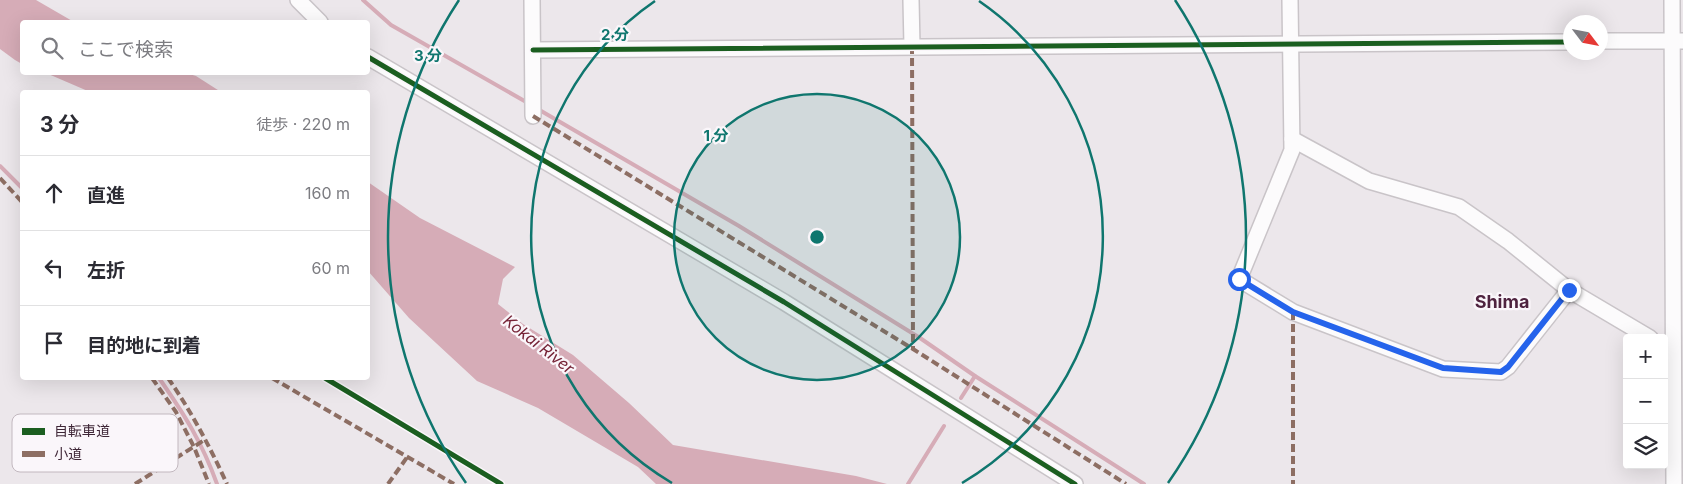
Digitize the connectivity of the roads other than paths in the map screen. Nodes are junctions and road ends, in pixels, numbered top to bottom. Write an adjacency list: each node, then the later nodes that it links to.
1 (298, 0): 6 (street)
2 (532, 0): 12 (street)
3 (911, 0): 11 (street)
4 (1290, 0): 10 (street)
5 (1672, 0): 7 (street)
6 (318, 20)
7 (1677, 41): 9 (street); 18 (street)
8 (1563, 42): 10 (street)
9 (1608, 42)
10 (1290, 45): 11 (street); 15 (street)
11 (912, 46): 12 (street)
12 (533, 50): 14 (street)
13 (370, 58): 19 (street)
14 (533, 109)
15 (1292, 139): 16 (street); 16 (street)
16 (1569, 290): 17 (street)
17 (1643, 334)
18 (1673, 352): 20 (street)
19 (1075, 484)
20 (1674, 484)

